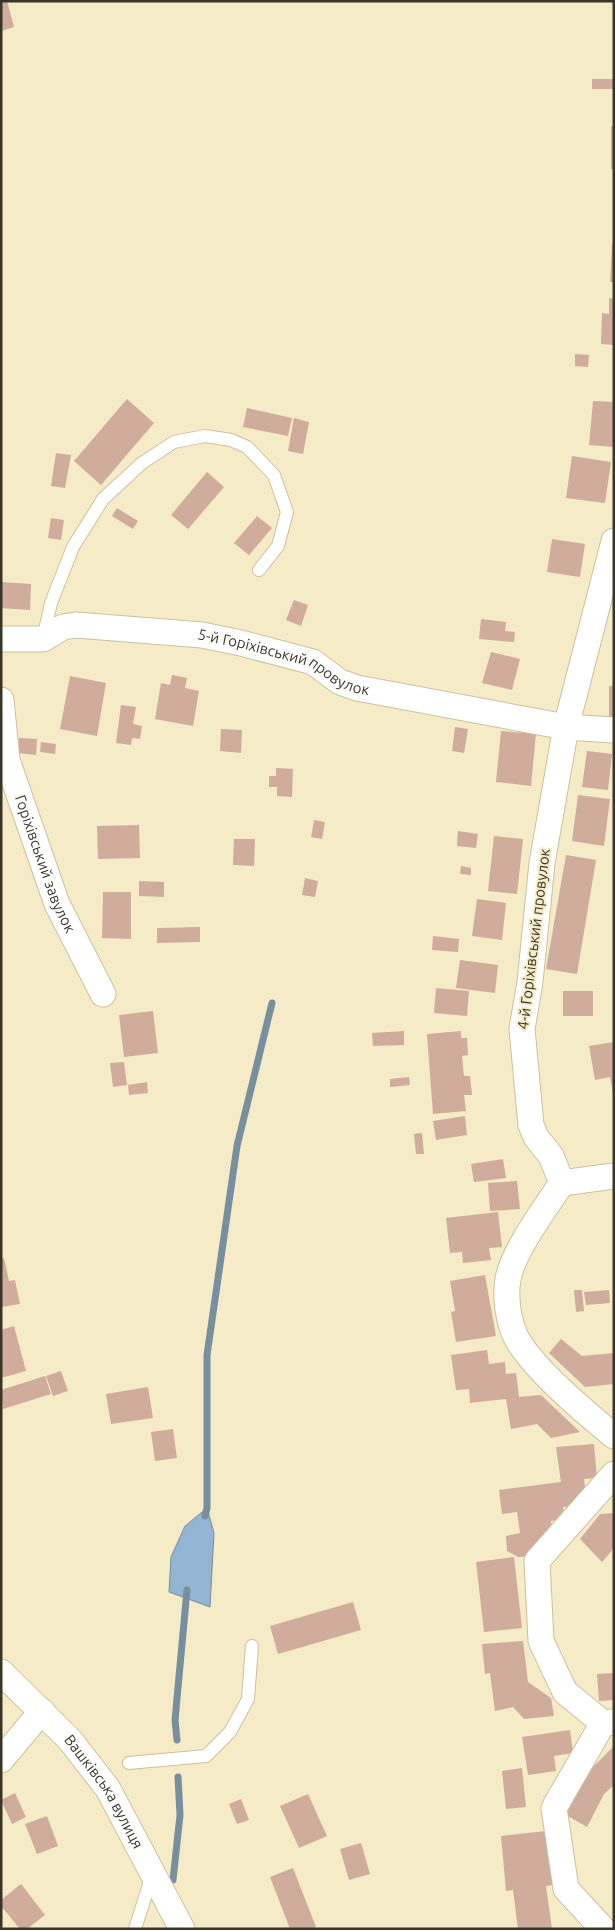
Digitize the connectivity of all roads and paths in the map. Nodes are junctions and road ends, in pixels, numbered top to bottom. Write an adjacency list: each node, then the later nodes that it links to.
1 (614, 541): 6 (street)
2 (259, 570): 4 (lane)
3 (1, 639): 4 (street, 5-й Горіхівський провулок)
4 (43, 639): 6 (street, 5-й Горіхівський провулок)
5 (1, 700): 8 (street, Горіхівський завулок)
6 (566, 727): 7 (street, 5-й Горіхівський провулок); 10 (street, 4-й Горіхівський провулок)
7 (614, 730)
8 (102, 994)
9 (614, 1176): 10 (street)
10 (562, 1183): 11 (street)
11 (614, 1436)
12 (614, 1474): 16 (street)
13 (252, 1646): 18 (lane)
14 (1, 1672): 15 (street, Вашківська вулиця)
15 (42, 1711): 17 (street); 19 (street, Вашківська вулиця)
16 (608, 1723): 22 (street)
17 (1, 1760)
18 (129, 1763)
19 (152, 1875): 20 (lane); 21 (street, Вашківська вулиця)
20 (135, 1929)
21 (182, 1929)
22 (603, 1929)

